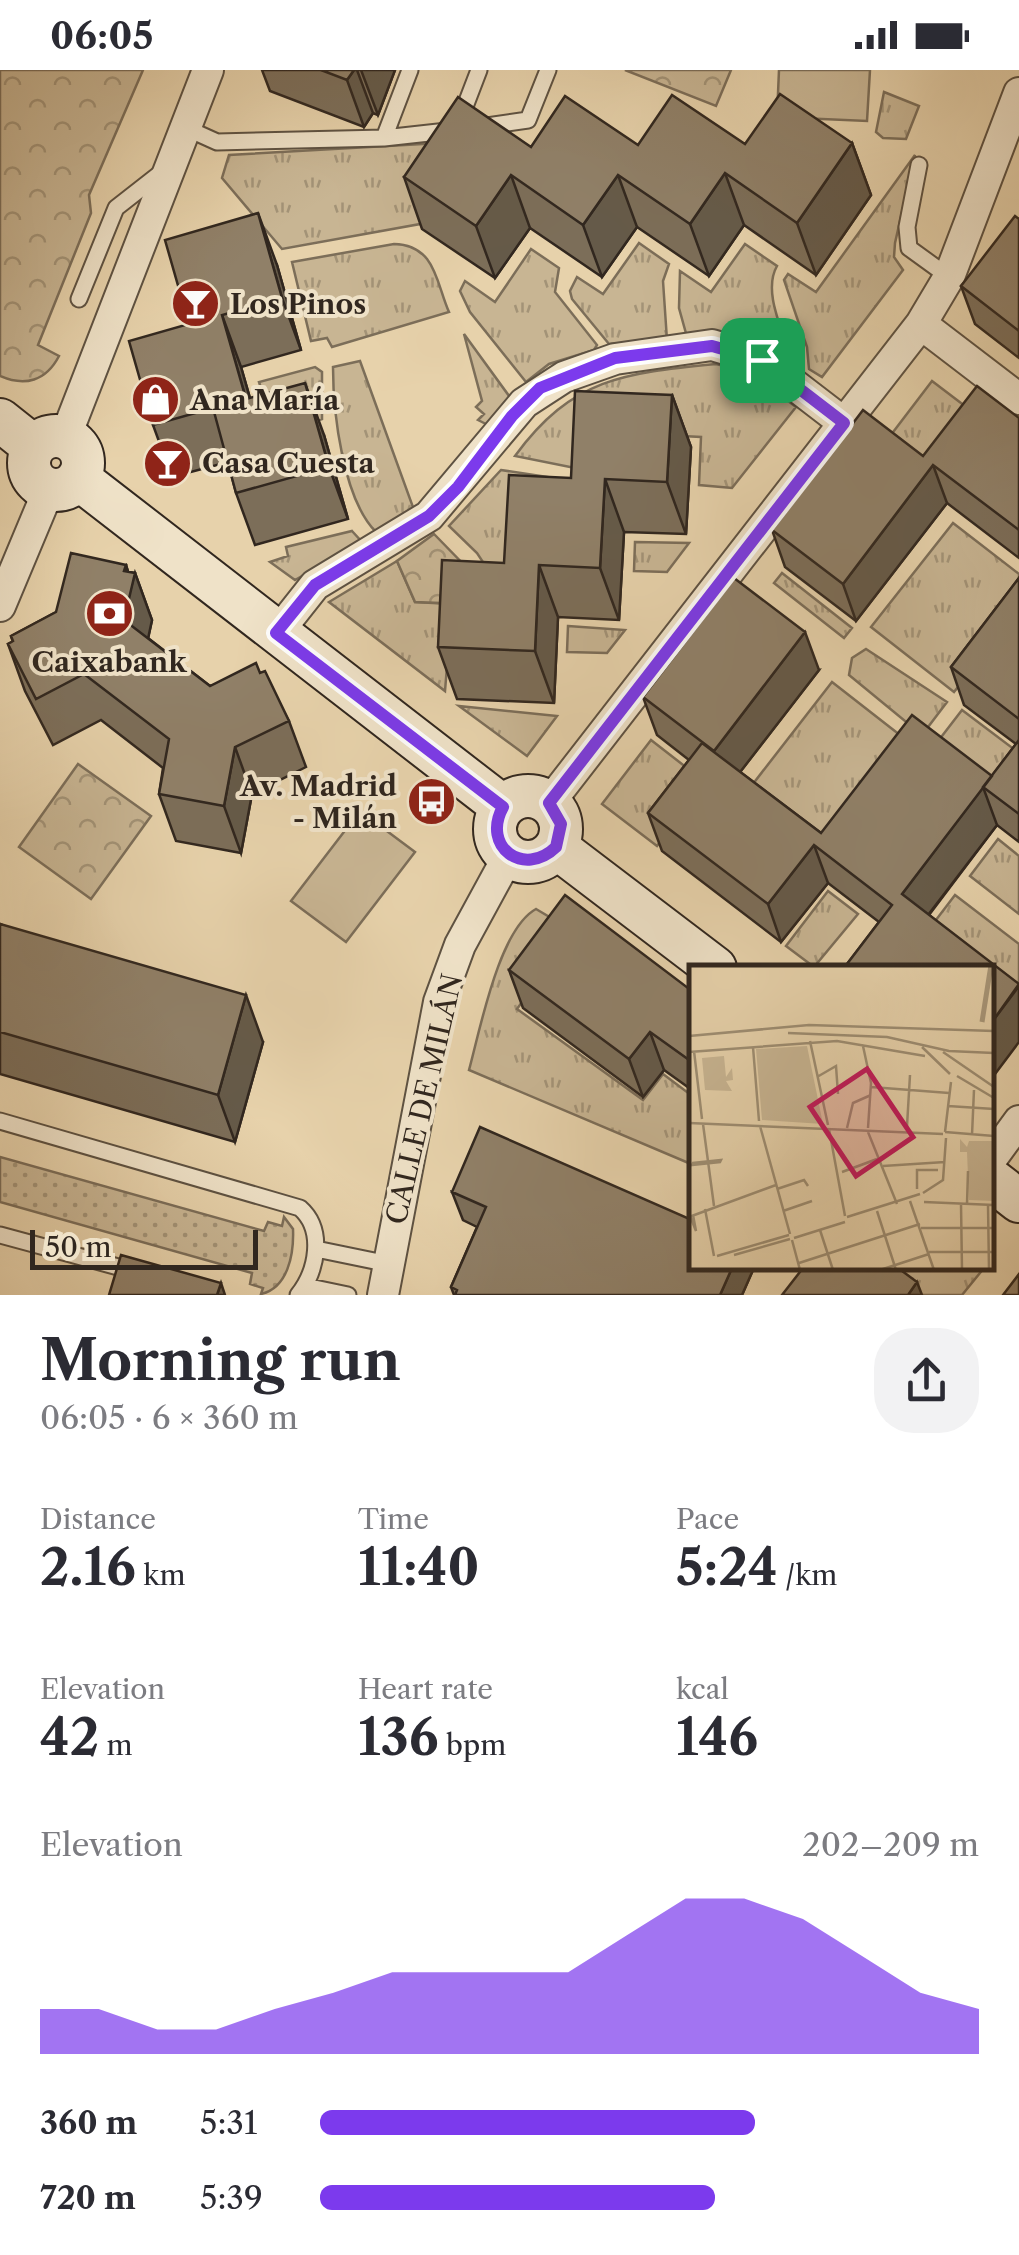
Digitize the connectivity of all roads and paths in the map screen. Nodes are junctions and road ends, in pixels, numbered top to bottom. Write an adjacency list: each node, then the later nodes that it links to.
1 (208, 70): 6 (street)
2 (410, 70): 8 (lane)
3 (479, 70): 7 (lane)
4 (548, 70): 7 (lane)
5 (1019, 93): 11 (street)
6 (186, 128): 8 (lane); 10 (street)
7 (456, 130): 8 (lane)
8 (384, 138)
9 (920, 164): 11 (lane)
10 (169, 167): 12 (lane); 17 (street)
11 (949, 277): 13 (street)
12 (78, 299)
13 (921, 324): 14 (street); 16 (street)
14 (1019, 399)
15 (0, 420): 17 (street)
16 (844, 423): 20 (street); 21 (street)
17 (50, 442): 18 (street)
18 (64, 484): 19 (street); 20 (street)
19 (0, 606)
20 (276, 633): 22 (street)
21 (549, 803): 22 (street); 23 (street)
22 (503, 807): 24 (street)
23 (556, 847): 24 (street); 25 (street)
24 (509, 855): 33 (street, CALLE DE MILÁN)
25 (711, 965)
26 (0, 1121): 32 (lane)
27 (1019, 1121): 28 (street)
28 (994, 1155)
29 (994, 1182): 30 (street)
30 (1019, 1201)
31 (0, 1235): 34 (lane)
32 (316, 1249): 33 (lane); 35 (lane)
33 (389, 1264): 37 (street, CALLE DE MILÁN)
34 (149, 1275)
35 (302, 1290): 36 (lane)
36 (348, 1295)
37 (383, 1295)

